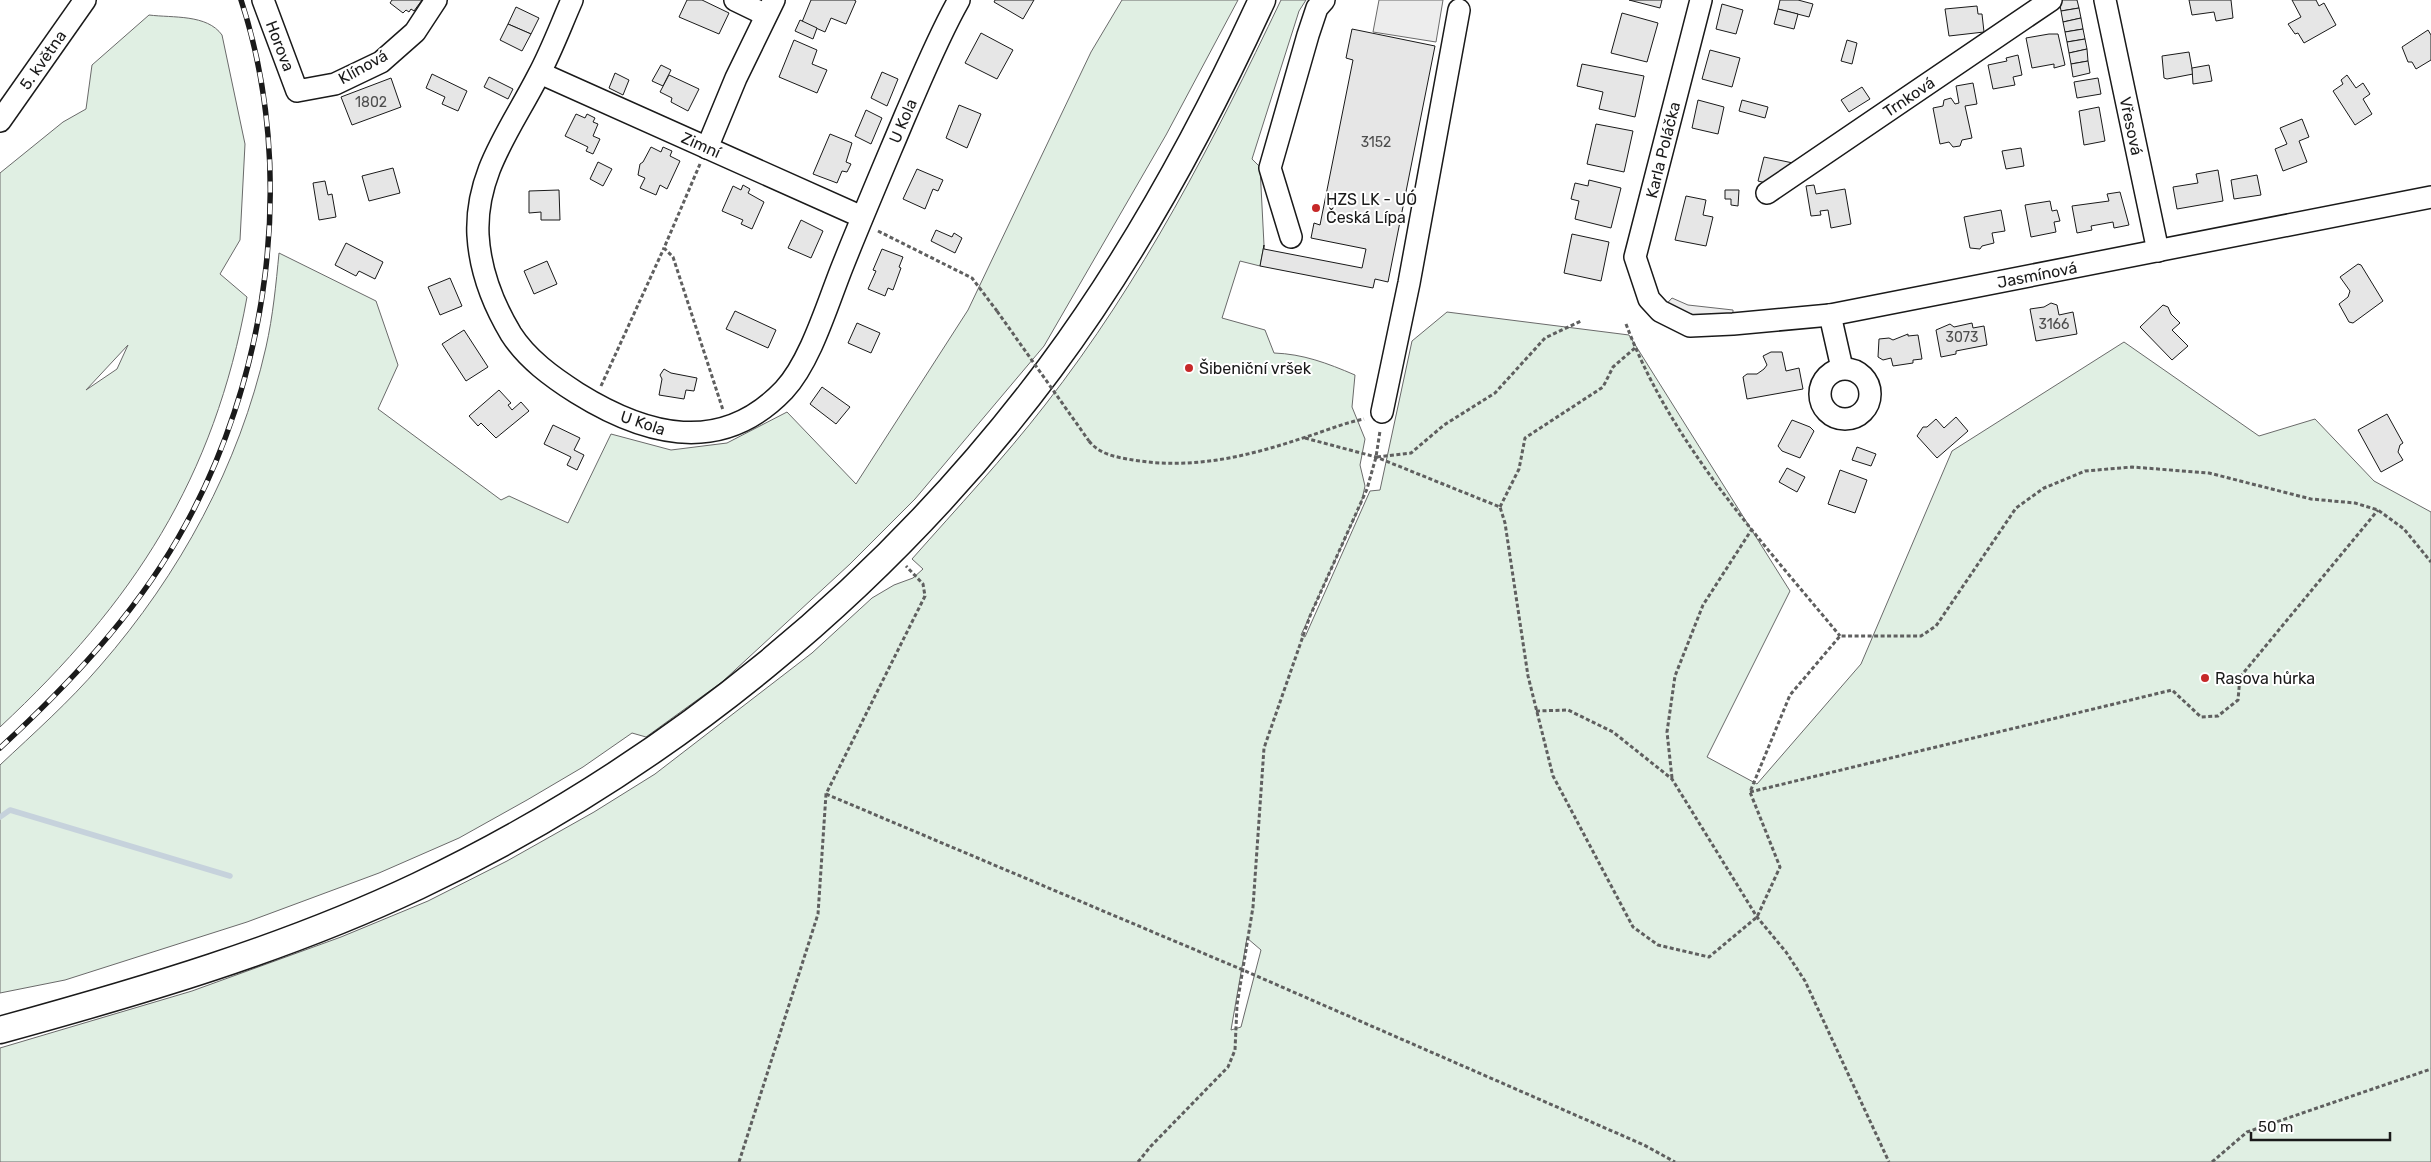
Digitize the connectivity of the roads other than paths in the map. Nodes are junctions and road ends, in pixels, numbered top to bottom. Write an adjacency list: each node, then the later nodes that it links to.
1 (85, 0): 16 (street, 5. května)
2 (263, 0): 15 (street, Horova)
3 (436, 0): 15 (street, Klínová)
4 (572, 0): 14 (street, U Kola)
5 (735, 0): 12 (street)
6 (959, 0): 20 (street, U Kola)
7 (1262, 0): 27 (main road)
8 (1324, 0): 21 (street)
9 (1701, 0): 23 (street, Karla Poláčka)
10 (2051, 0): 18 (street, Trnková)
11 (2105, 0): 22 (street, Vřesová)
12 (770, 7): 17 (street)
13 (1459, 10): 26 (street)
14 (540, 73): 17 (street, Zimní); 20 (street, U Kola)
15 (297, 91)
16 (0, 121)
17 (707, 148): 20 (street, Zimní)
18 (1767, 193)
19 (2431, 197): 22 (street, Jasmínová)
20 (862, 217)
21 (1291, 237)
22 (2158, 251): 24 (street, Jasmínová)
23 (1649, 299): 24 (street, Jasmínová)
24 (1830, 315): 25 (street)
25 (1842, 368)
26 (1382, 412)
27 (6, 1028)

